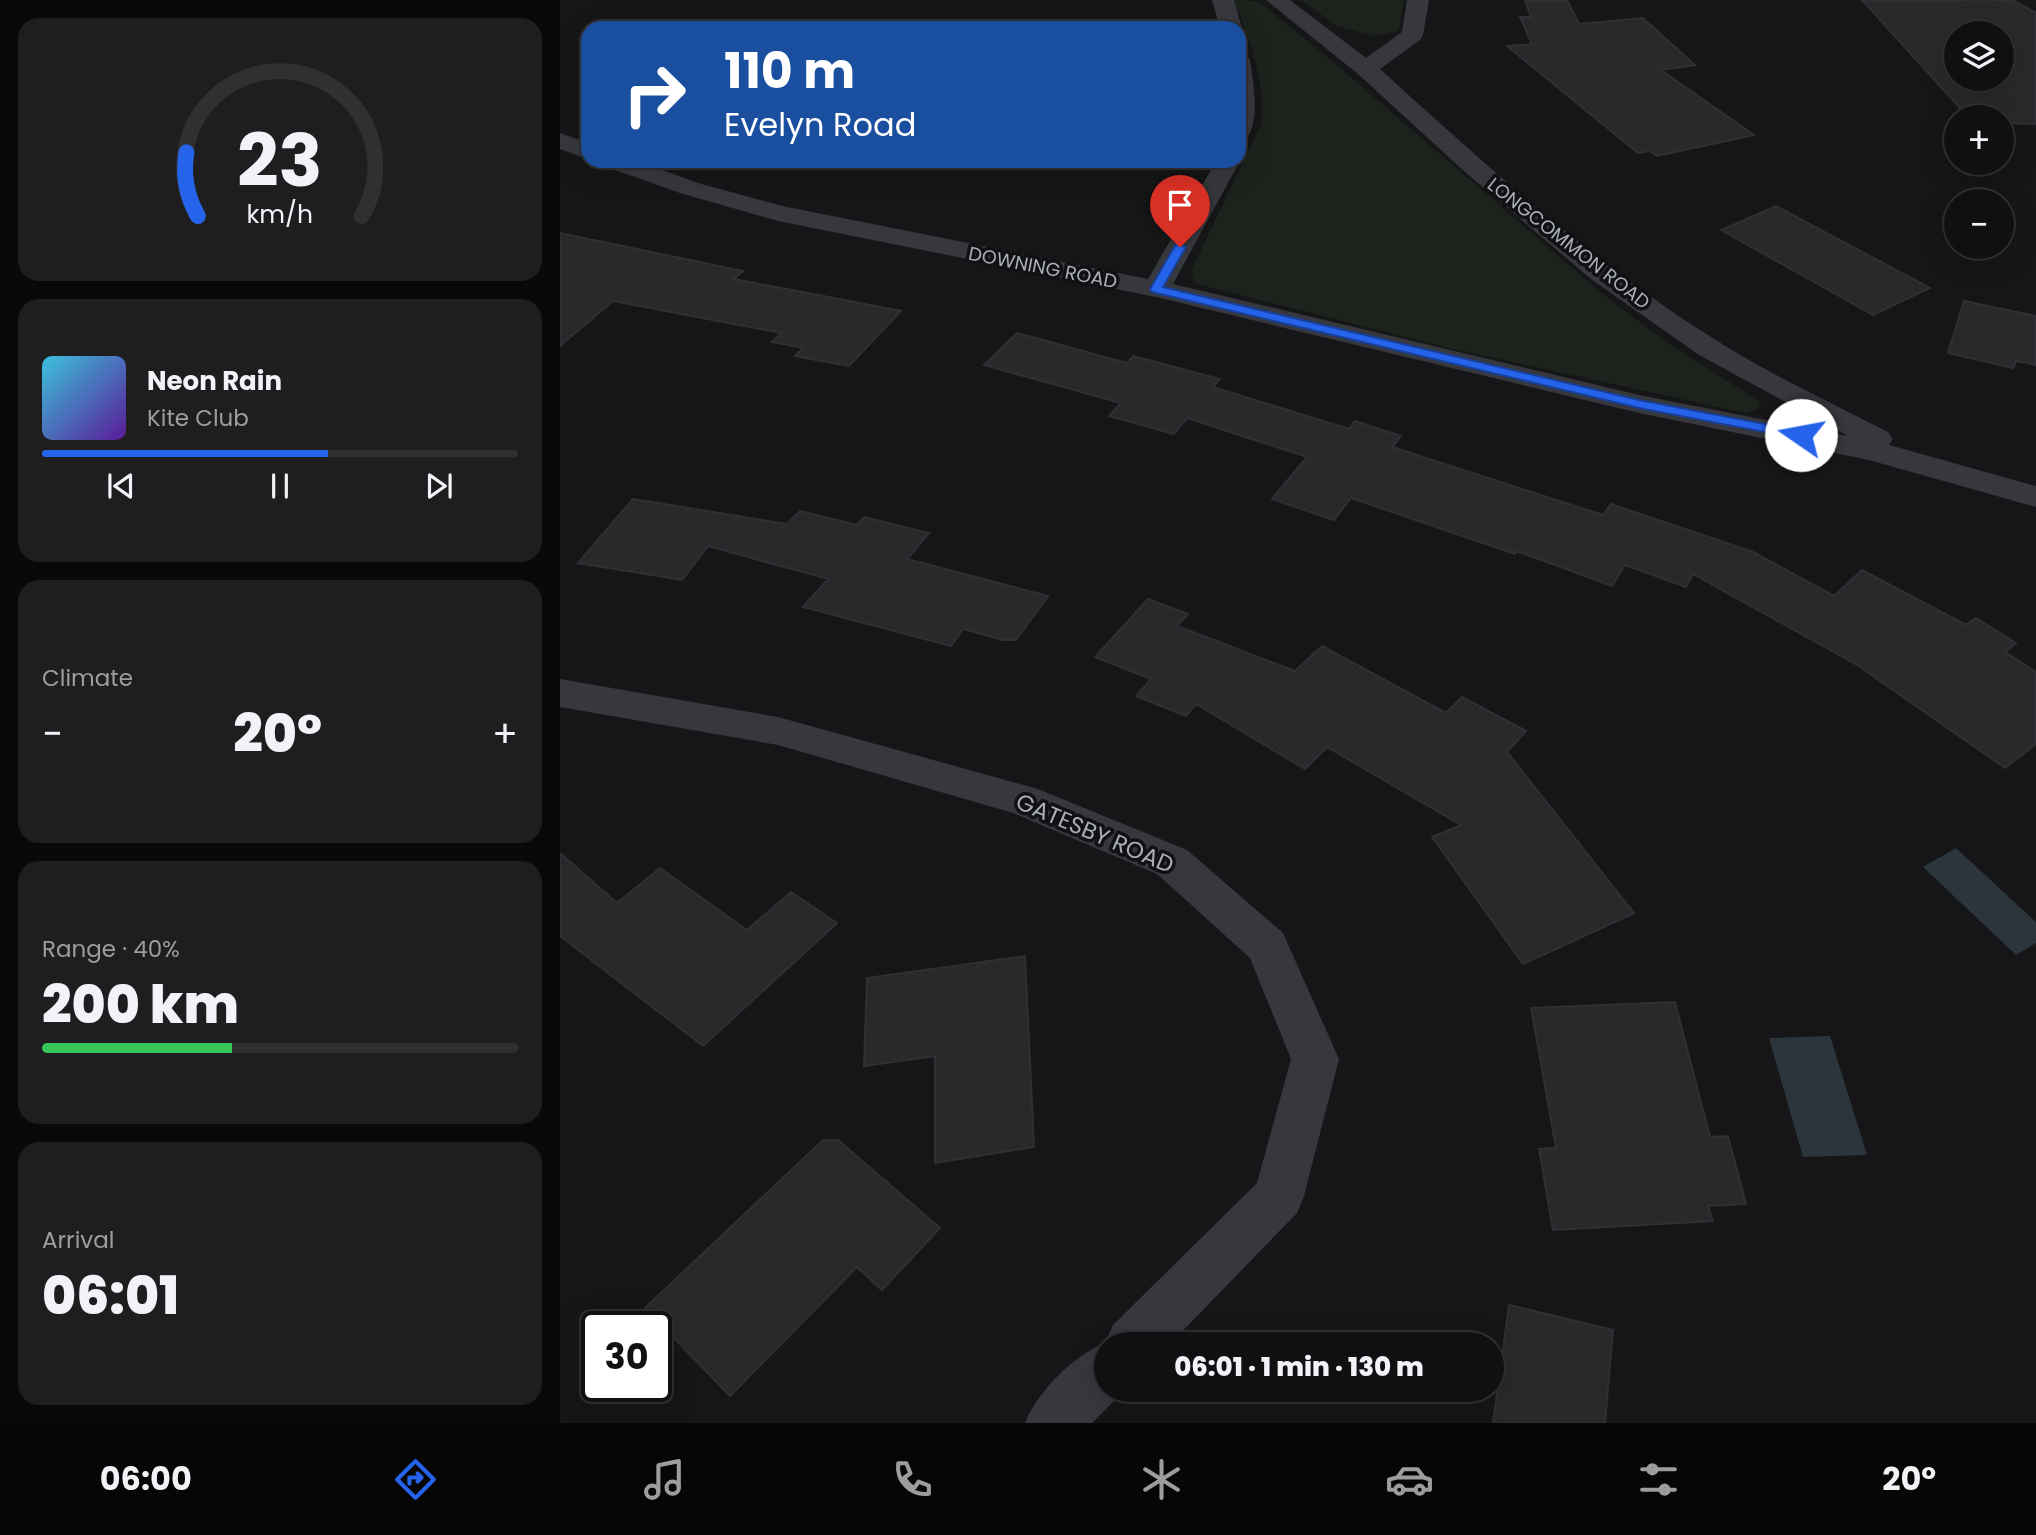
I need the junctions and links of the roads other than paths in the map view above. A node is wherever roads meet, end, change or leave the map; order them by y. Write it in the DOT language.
graph roads {
  1 [pos="1223,0"];
  2 [pos="1277,0"];
  3 [pos="1418,0"];
  4 [pos="1229,21"];
  5 [pos="1366,69"];
  6 [pos="560,140"];
  7 [pos="581,149"];
  8 [pos="633,168"];
  9 [pos="1224,168"];
  10 [pos="1156,289"];
  11 [pos="1925,465"];
  12 [pos="2036,497"];
  13 [pos="2036,525"];
  14 [pos="560,693"];
  15 [pos="1144,1332"];
  16 [pos="1094,1382"];
  17 [pos="1053,1423"];
  1 -- 4 [label="street"];
  2 -- 5 [label="street, LONGCOMMON ROAD"];
  3 -- 5 [label="street"];
  5 -- 11 [label="street, LONGCOMMON ROAD"];
  6 -- 7 [label="street"];
  8 -- 10 [label="street, DOWNING ROAD"];
  9 -- 10 [label="street"];
  10 -- 11 [label="street, DOWNING ROAD"];
  11 -- 12 [label="street, LONGCOMMON ROAD"];
  11 -- 13 [label="street, LONGCOMMON ROAD"];
  14 -- 15 [label="street, GATESBY ROAD"];
  16 -- 17 [label="street"];
}
